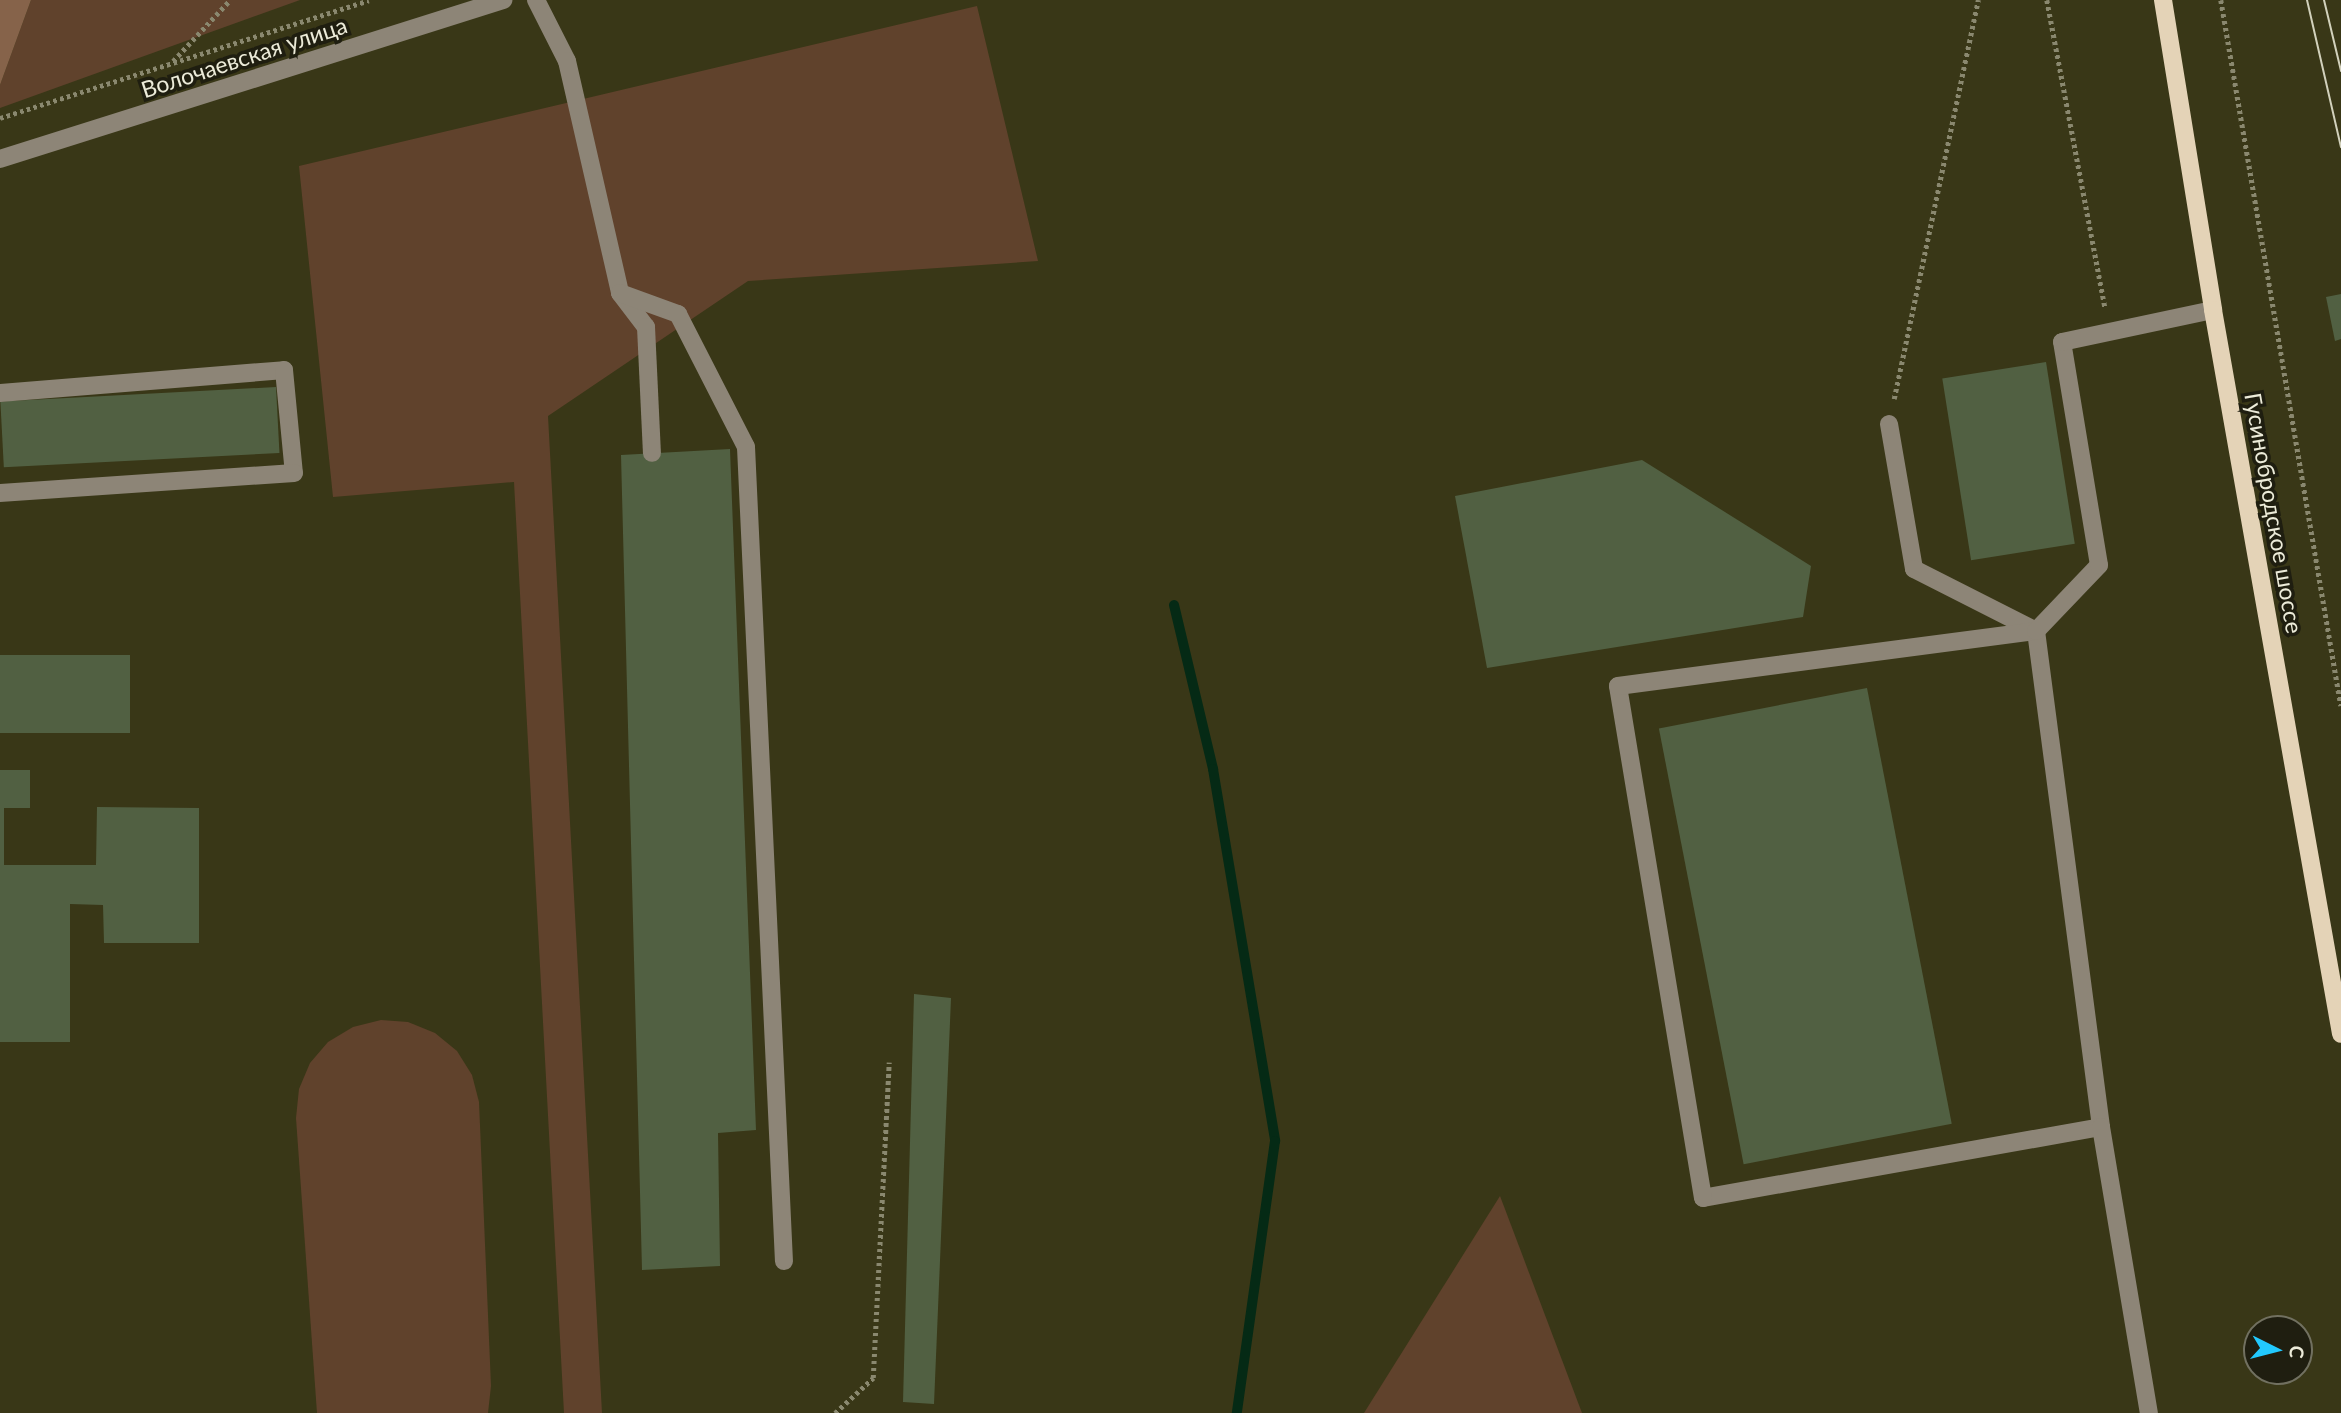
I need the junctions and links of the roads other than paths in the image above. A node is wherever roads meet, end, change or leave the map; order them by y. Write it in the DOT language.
graph roads {
  1 [pos="503,0"];
  2 [pos="536,0"];
  3 [pos="2163,0"];
  4 [pos="0,159"];
  5 [pos="620,293"];
  6 [pos="2213,310"];
  7 [pos="0,393"];
  8 [pos="1889,424"];
  9 [pos="652,453"];
  10 [pos="0,493"];
  11 [pos="2036,631"];
  12 [pos="2341,1034"];
  13 [pos="2101,1127"];
  14 [pos="784,1261"];
  15 [pos="2149,1413"];
  1 -- 4 [label="street, Волочаевская улица"];
  2 -- 5 [label="street"];
  3 -- 6 [label="main road, Гусинобродское шоссе"];
  5 -- 9 [label="street"];
  5 -- 14 [label="street"];
  6 -- 11 [label="street"];
  6 -- 12 [label="main road, Гусинобродское шоссе"];
  7 -- 10 [label="street"];
  8 -- 11 [label="street"];
  11 -- 13 [label="street"];
  11 -- 13 [label="street"];
  13 -- 15 [label="street"];
}
